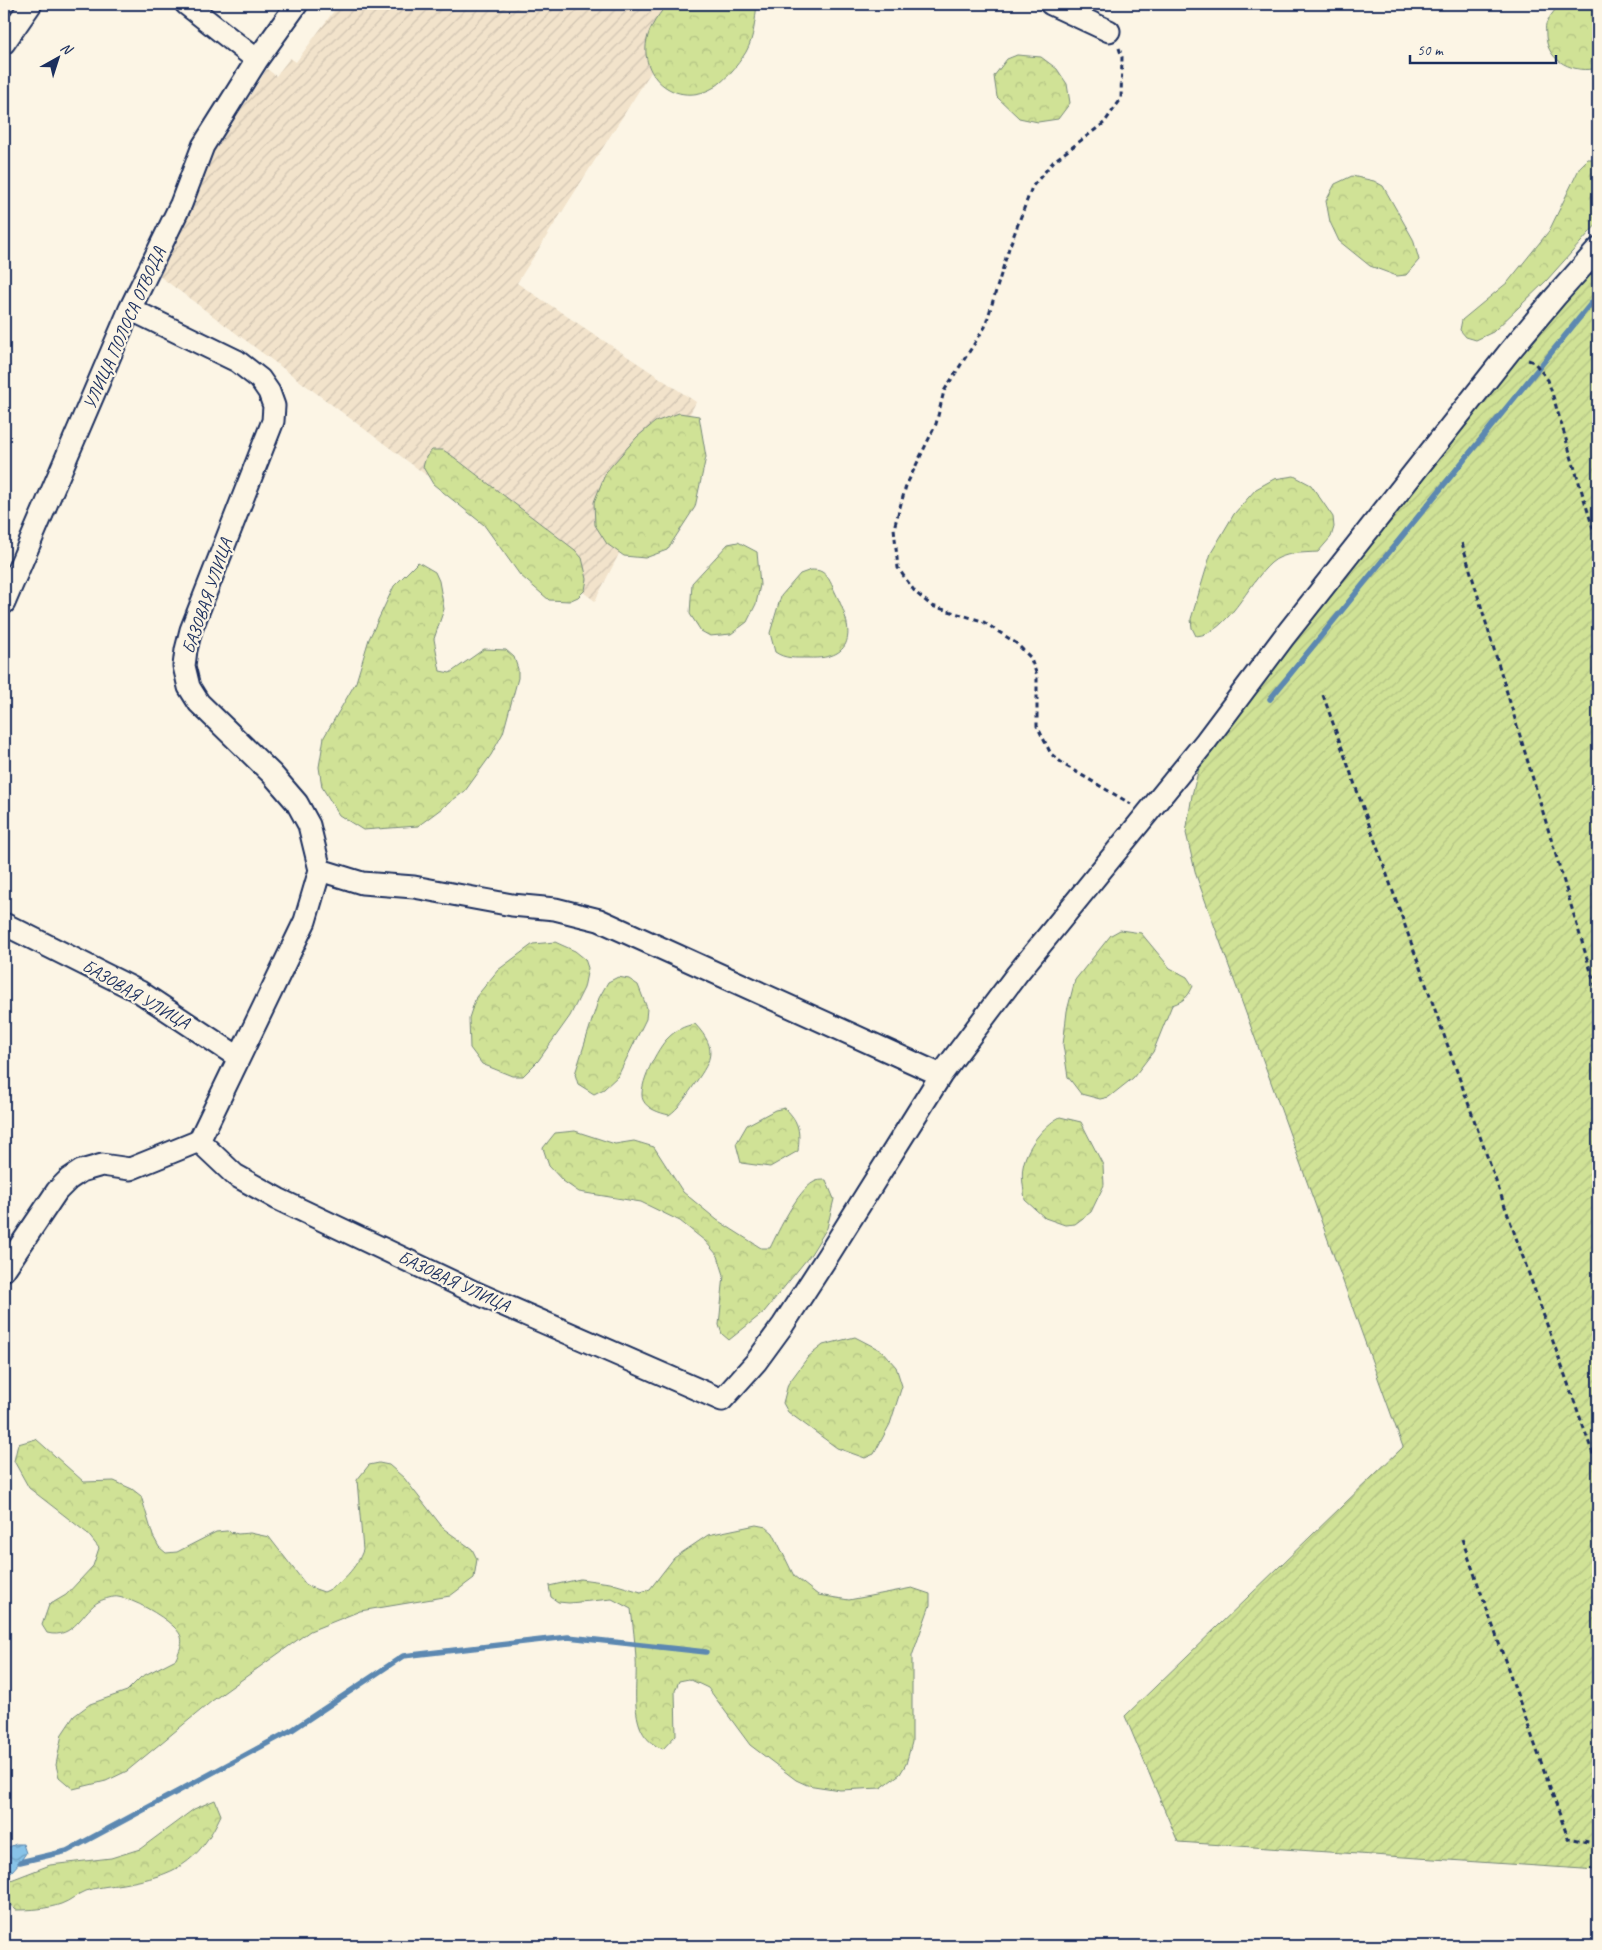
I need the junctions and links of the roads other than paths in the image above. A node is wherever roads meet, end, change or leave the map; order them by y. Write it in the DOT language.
graph roads {
  1 [pos="31,4"];
  2 [pos="186,4"];
  3 [pos="297,4"];
  4 [pos="1051,4"];
  5 [pos="1109,31"];
  6 [pos="4,43"];
  7 [pos="257,60"];
  8 [pos="1598,249"];
  9 [pos="130,309"];
  10 [pos="4,603"];
  11 [pos="320,870"];
  12 [pos="4,924"];
  13 [pos="238,1057"];
  14 [pos="941,1075"];
  15 [pos="199,1141"];
  16 [pos="4,1270"];
  1 -- 6 [label="street"];
  2 -- 7 [label="street"];
  3 -- 7 [label="street, УЛИЦА ПОЛОСА ОТВОДА"];
  4 -- 5 [label="street"];
  7 -- 9 [label="street, УЛИЦА ПОЛОСА ОТВОДА"];
  8 -- 14 [label="street"];
  9 -- 10 [label="street, УЛИЦА ПОЛОСА ОТВОДА"];
  9 -- 11 [label="street, БАЗОВАЯ УЛИЦА"];
  11 -- 13 [label="street"];
  11 -- 14 [label="street"];
  12 -- 13 [label="street, БАЗОВАЯ УЛИЦА"];
  13 -- 15 [label="street"];
  14 -- 15 [label="street, БАЗОВАЯ УЛИЦА"];
  15 -- 16 [label="street"];
}
